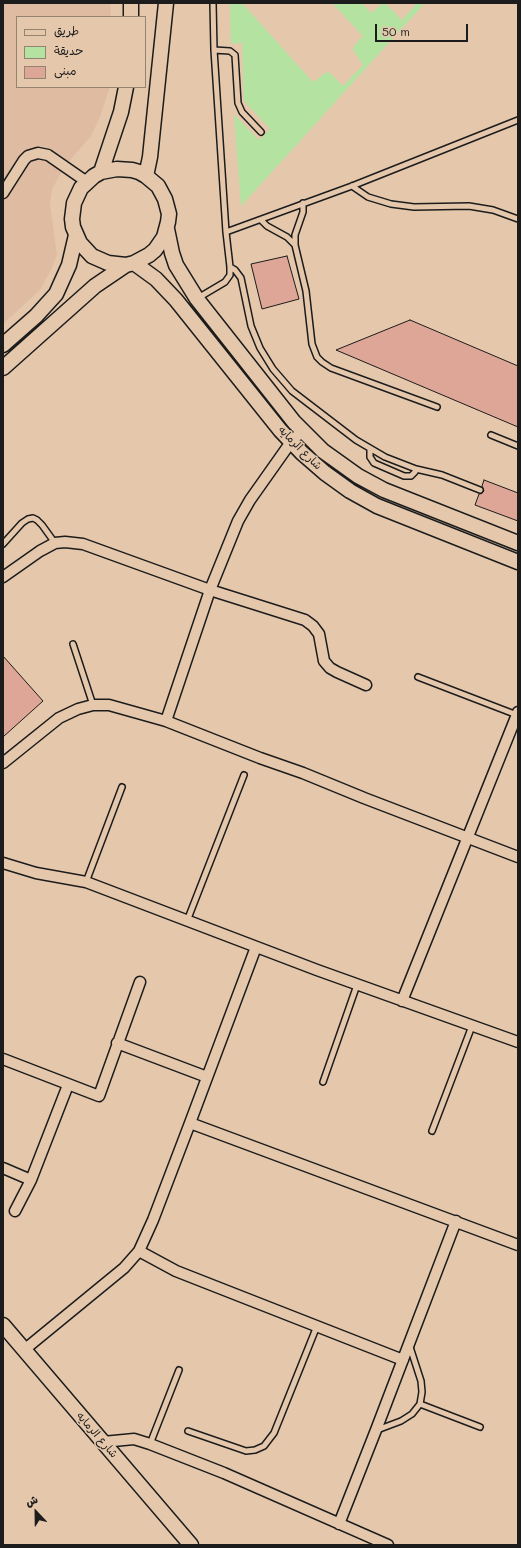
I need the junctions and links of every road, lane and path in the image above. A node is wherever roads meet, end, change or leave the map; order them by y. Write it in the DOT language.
graph roads {
  1 [pos="131,3"];
  2 [pos="166,3"];
  3 [pos="213,3"];
  4 [pos="131,16"];
  5 [pos="214,50"];
  6 [pos="126,88"];
  7 [pos="518,120"];
  8 [pos="261,132"];
  9 [pos="101,172"];
  10 [pos="146,176"];
  11 [pos="87,182"];
  12 [pos="352,186"];
  13 [pos="3,193"];
  14 [pos="303,203"];
  15 [pos="518,219"];
  16 [pos="261,220"];
  17 [pos="167,229"];
  18 [pos="226,232"];
  19 [pos="76,235"];
  20 [pos="295,245"];
  21 [pos="130,264"];
  22 [pos="230,267"];
  23 [pos="197,299"];
  24 [pos="3,346"];
  25 [pos="3,368"];
  26 [pos="437,407"];
  27 [pos="302,431"];
  28 [pos="491,435"];
  29 [pos="291,442"];
  30 [pos="518,446"];
  31 [pos="370,449"];
  32 [pos="416,469"];
  33 [pos="480,490"];
  34 [pos="55,543"];
  35 [pos="518,543"];
  36 [pos="3,544"];
  37 [pos="518,562"];
  38 [pos="3,577"];
  39 [pos="210,590"];
  40 [pos="73,644"];
  41 [pos="418,677"];
  42 [pos="366,685"];
  43 [pos="93,705"];
  44 [pos="517,714"];
  45 [pos="166,722"];
  46 [pos="3,763"];
  47 [pos="244,775"];
  48 [pos="122,787"];
  49 [pos="467,839"];
  50 [pos="518,857"];
  51 [pos="3,863"];
  52 [pos="86,882"];
  53 [pos="187,921"];
  54 [pos="256,947"];
  55 [pos="140,982"];
  56 [pos="357,985"];
  57 [pos="402,1000"];
  58 [pos="472,1026"];
  59 [pos="518,1042"];
  60 [pos="117,1043"];
  61 [pos="3,1059"];
  62 [pos="207,1077"];
  63 [pos="323,1082"];
  64 [pos="68,1085"];
  65 [pos="190,1123"];
  66 [pos="432,1131"];
  67 [pos="3,1168"];
  68 [pos="31,1180"];
  69 [pos="15,1211"];
  70 [pos="456,1221"];
  71 [pos="518,1245"];
  72 [pos="138,1251"];
  73 [pos="3,1325"];
  74 [pos="317,1326"];
  75 [pos="409,1345"];
  76 [pos="24,1350"];
  77 [pos="403,1360"];
  78 [pos="179,1370"];
  79 [pos="420,1404"];
  80 [pos="480,1427"];
  81 [pos="376,1430"];
  82 [pos="188,1431"];
  83 [pos="103,1442"];
  84 [pos="150,1444"];
  85 [pos="338,1524"];
  86 [pos="191,1545"];
  87 [pos="388,1545"];
  1 -- 4 [label="street"];
  2 -- 10 [label="street"];
  3 -- 5 [label="lane"];
  5 -- 8 [label="lane"];
  5 -- 18 [label="lane"];
  6 -- 9 [label="street"];
  7 -- 12 [label="lane"];
  9 -- 10 [label="street"];
  9 -- 11 [label="street"];
  10 -- 17 [label="street"];
  11 -- 13 [label="street"];
  11 -- 19 [label="street"];
  12 -- 14 [label="lane"];
  12 -- 15 [label="lane"];
  14 -- 16 [label="lane"];
  14 -- 20 [label="lane"];
  16 -- 18 [label="lane"];
  16 -- 20 [label="lane"];
  17 -- 21 [label="street"];
  17 -- 23 [label="street, شارع الرمايه"];
  18 -- 22 [label="lane"];
  19 -- 21 [label="street"];
  19 -- 24 [label="street"];
  20 -- 26 [label="lane"];
  21 -- 25 [label="street"];
  21 -- 29 [label="street, شارع الرمايه"];
  22 -- 23 [label="lane"];
  22 -- 31 [label="lane"];
  23 -- 27 [label="street, شارع الرمايه"];
  27 -- 29 [label="street"];
  27 -- 35 [label="street, شارع الرمايه"];
  28 -- 30 [label="lane"];
  29 -- 37 [label="street, شارع الرمايه"];
  29 -- 39 [label="street"];
  31 -- 32 [label="lane"];
  31 -- 32 [label="lane"];
  32 -- 33 [label="lane"];
  34 -- 36 [label="lane"];
  34 -- 38 [label="street"];
  34 -- 39 [label="street"];
  39 -- 42 [label="street"];
  39 -- 45 [label="street"];
  40 -- 43 [label="lane"];
  41 -- 44 [label="lane"];
  43 -- 45 [label="street"];
  43 -- 46 [label="street"];
  44 -- 49 [label="street"];
  45 -- 49 [label="street"];
  47 -- 53 [label="lane"];
  48 -- 52 [label="lane"];
  49 -- 50 [label="street"];
  49 -- 57 [label="street"];
  51 -- 52 [label="street"];
  52 -- 53 [label="street"];
  53 -- 54 [label="street"];
  54 -- 56 [label="street"];
  54 -- 62 [label="street"];
  55 -- 60 [label="street"];
  56 -- 57 [label="street"];
  56 -- 63 [label="lane"];
  57 -- 58 [label="street"];
  58 -- 59 [label="street"];
  58 -- 66 [label="lane"];
  60 -- 62 [label="street"];
  60 -- 64 [label="street"];
  61 -- 64 [label="street"];
  62 -- 65 [label="street"];
  64 -- 68 [label="street"];
  65 -- 70 [label="street"];
  65 -- 72 [label="street"];
  67 -- 68 [label="street"];
  68 -- 69 [label="street"];
  70 -- 71 [label="street"];
  70 -- 75 [label="street"];
  72 -- 74 [label="street"];
  72 -- 76 [label="street"];
  73 -- 76 [label="street, شارع الرمايه"];
  74 -- 77 [label="street"];
  74 -- 82 [label="lane"];
  75 -- 77 [label="street"];
  75 -- 79 [label="lane"];
  76 -- 83 [label="street, شارع الرمايه"];
  77 -- 81 [label="street"];
  78 -- 84 [label="lane"];
  79 -- 80 [label="lane"];
  79 -- 81 [label="lane"];
  81 -- 85 [label="street"];
  83 -- 84 [label="street"];
  83 -- 86 [label="street, شارع الرمايه"];
  84 -- 85 [label="street"];
  85 -- 87 [label="street"];
}
